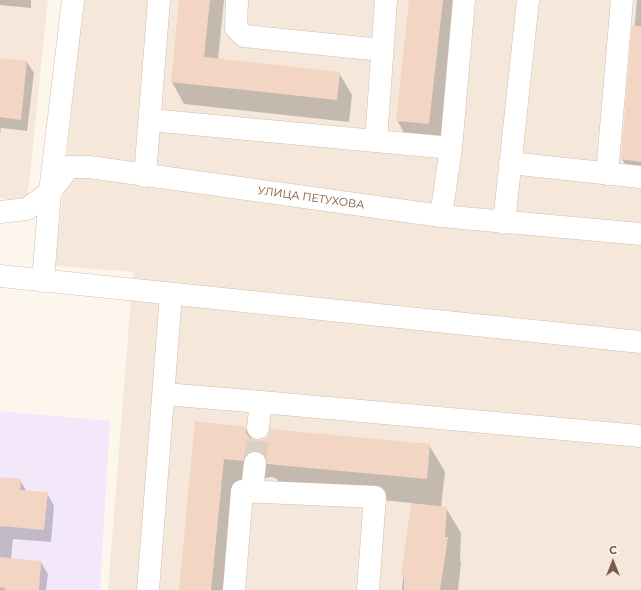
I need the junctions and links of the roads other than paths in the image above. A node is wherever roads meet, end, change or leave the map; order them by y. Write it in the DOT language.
graph roads {
  1 [pos="72,0"];
  2 [pos="159,0"];
  3 [pos="237,0"];
  4 [pos="386,0"];
  5 [pos="464,0"];
  6 [pos="528,0"];
  7 [pos="622,0"];
  8 [pos="381,50"];
  9 [pos="150,120"];
  10 [pos="376,141"];
  11 [pos="451,148"];
  12 [pos="510,163"];
  13 [pos="607,174"];
  14 [pos="145,176"];
  15 [pos="641,177"];
  16 [pos="50,192"];
  17 [pos="0,212"];
  18 [pos="441,216"];
  19 [pos="504,223"];
  20 [pos="641,234"];
  21 [pos="0,276"];
  22 [pos="43,281"];
  23 [pos="171,294"];
  24 [pos="641,342"];
  25 [pos="164,394"];
  26 [pos="261,402"];
  27 [pos="258,428"];
  28 [pos="641,436"];
  29 [pos="255,462"];
  30 [pos="252,492"];
  31 [pos="148,590"];
  32 [pos="234,590"];
  33 [pos="368,590"];
  1 -- 16 [label="street"];
  2 -- 9 [label="street"];
  3 -- 8 [label="street"];
  4 -- 8 [label="street"];
  5 -- 11 [label="street"];
  6 -- 12 [label="street"];
  7 -- 13 [label="street"];
  8 -- 10 [label="street"];
  9 -- 10 [label="street"];
  9 -- 14 [label="street"];
  10 -- 11 [label="street"];
  11 -- 18 [label="street"];
  12 -- 13 [label="street"];
  12 -- 19 [label="street"];
  13 -- 15 [label="street"];
  14 -- 16 [label="street, УЛИЦА ПЕТУХОВА"];
  14 -- 18 [label="street, УЛИЦА ПЕТУХОВА"];
  16 -- 17 [label="street, УЛИЦА ПЕТУХОВА"];
  16 -- 22 [label="street"];
  18 -- 19 [label="street, УЛИЦА ПЕТУХОВА"];
  19 -- 20 [label="street, УЛИЦА ПЕТУХОВА"];
  21 -- 22 [label="street"];
  22 -- 23 [label="street"];
  23 -- 24 [label="street"];
  23 -- 25 [label="street"];
  25 -- 26 [label="street"];
  25 -- 31 [label="street"];
  26 -- 27 [label="street"];
  26 -- 28 [label="street"];
  29 -- 30 [label="street"];
  30 -- 32 [label="street"];
  30 -- 33 [label="street"];
}
